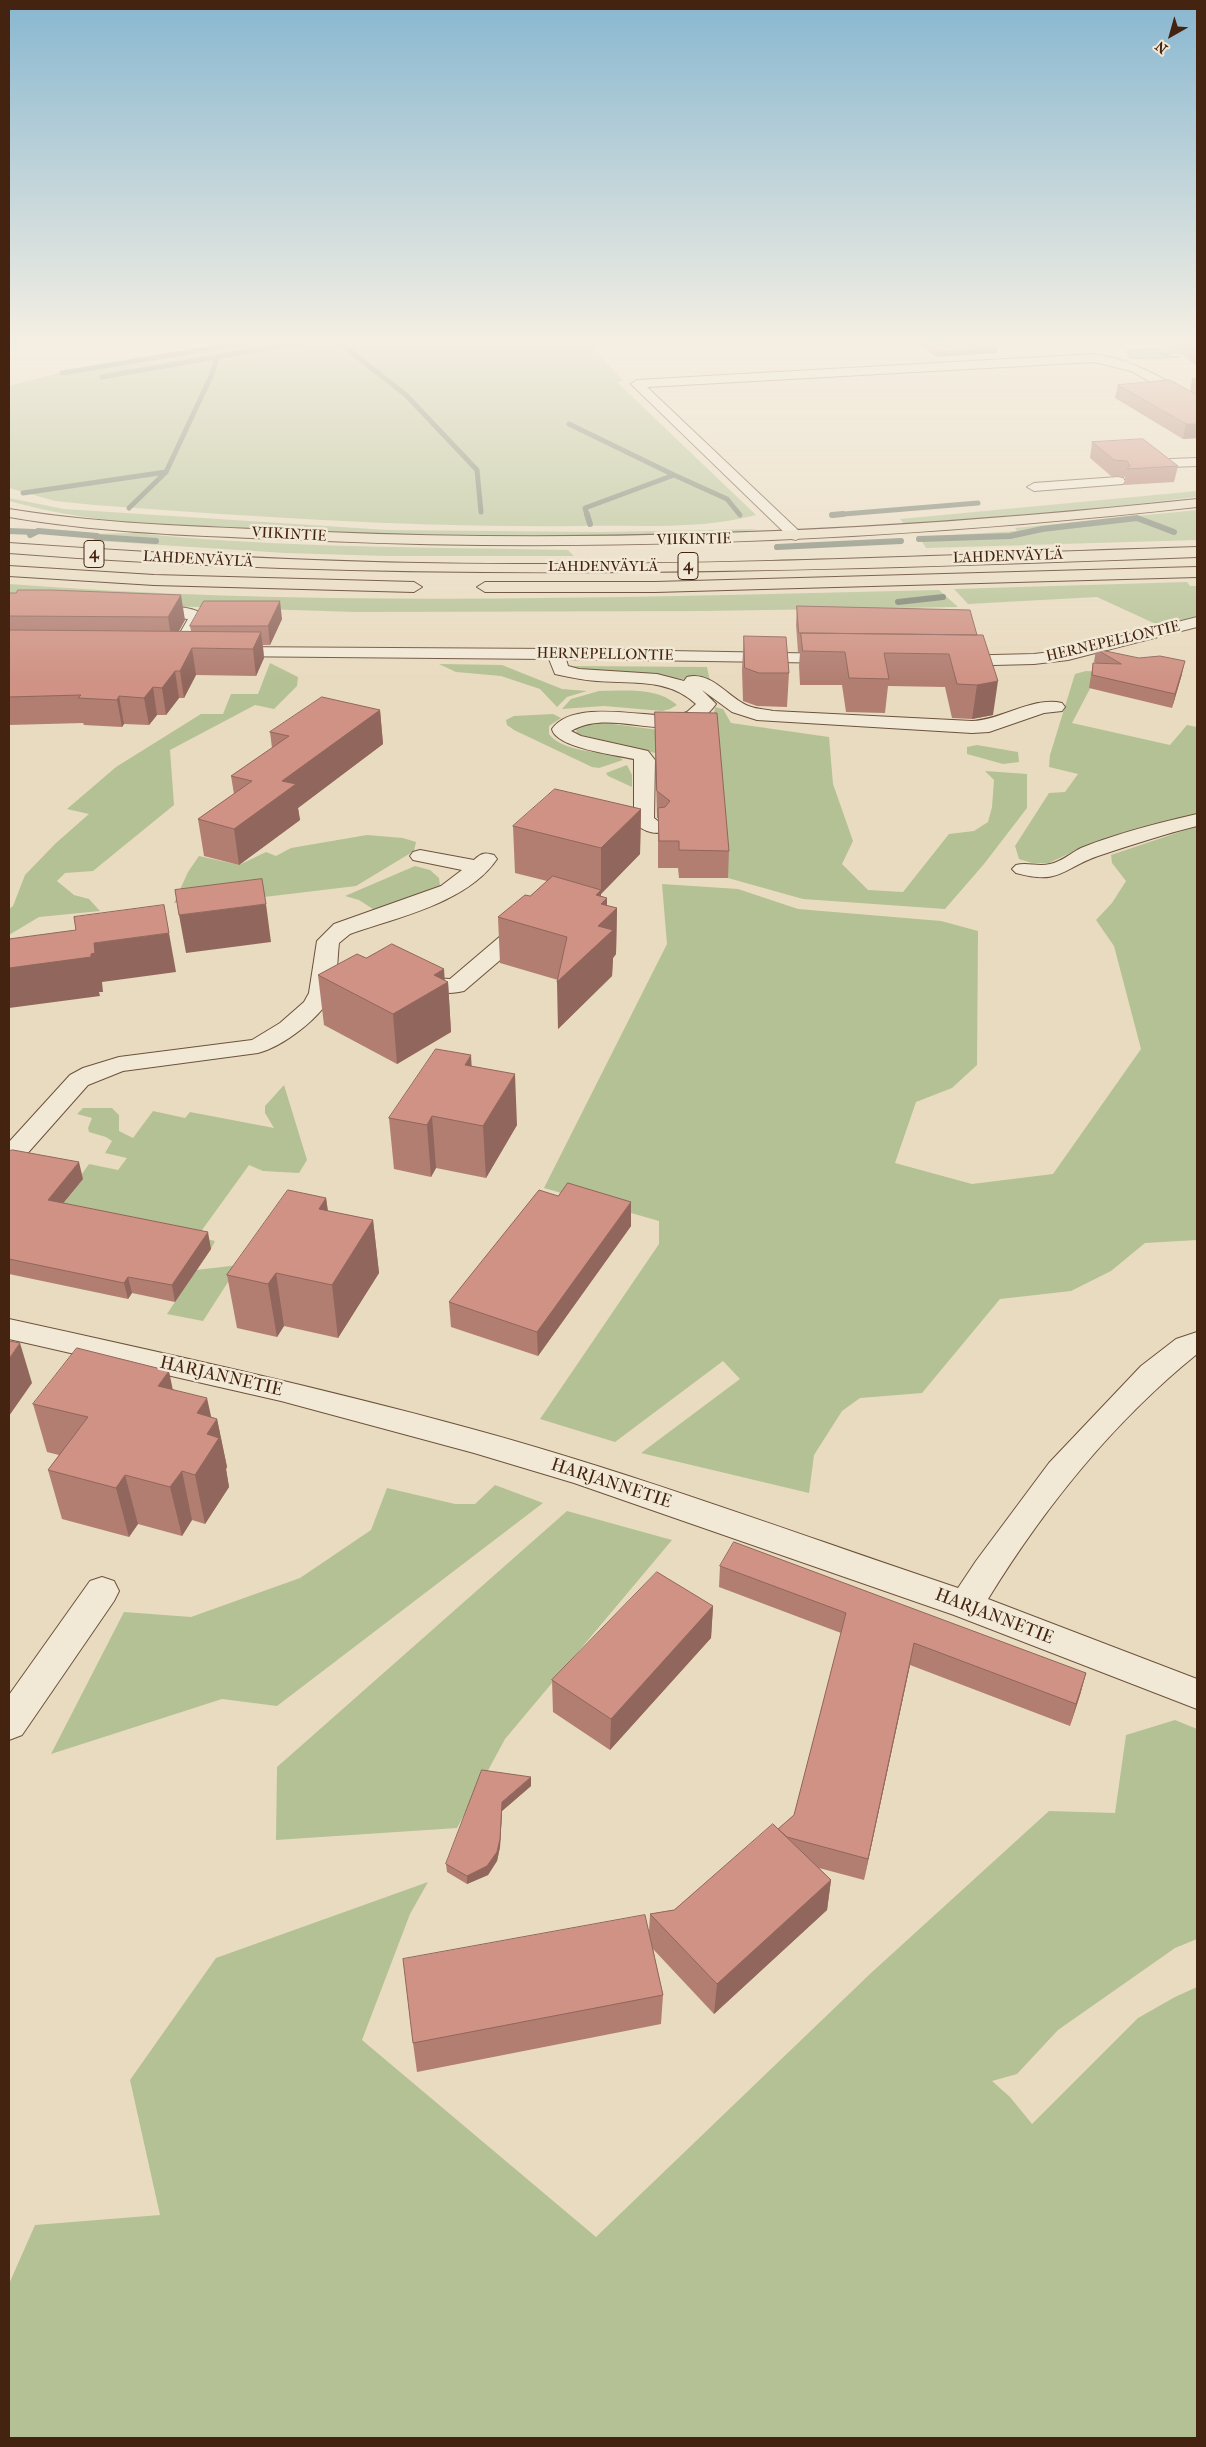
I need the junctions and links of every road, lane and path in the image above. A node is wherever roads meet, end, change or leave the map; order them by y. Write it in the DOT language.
graph roads {
  1 [pos="715,454"];
  2 [pos="1197,462"];
  3 [pos="1170,463"];
  4 [pos="1118,481"];
  5 [pos="1034,487"];
  6 [pos="9,503"];
  7 [pos="1197,503"];
  8 [pos="9,513"];
  9 [pos="190,530"];
  10 [pos="796,536"];
  11 [pos="9,542"];
  12 [pos="9,548"];
  13 [pos="1197,552"];
  14 [pos="179,560"];
  15 [pos="9,571"];
  16 [pos="1197,572"];
  17 [pos="429,587"];
  18 [pos="468,587"];
  19 [pos="133,610"];
  20 [pos="1197,622"];
  21 [pos="158,651"];
  22 [pos="178,652"];
  23 [pos="196,652"];
  24 [pos="214,652"];
  25 [pos="1082,652"];
  26 [pos="558,654"];
  27 [pos="855,660"];
  28 [pos="1116,660"];
  29 [pos="932,661"];
  30 [pos="669,682"];
  31 [pos="1056,707"];
  32 [pos="1197,820"];
  33 [pos="657,828"];
  34 [pos="420,856"];
  35 [pos="1023,869"];
  36 [pos="525,927"];
  37 [pos="392,984"];
  38 [pos="9,1158"];
  39 [pos="9,1329"];
  40 [pos="1197,1342"];
  41 [pos="102,1591"];
  42 [pos="966,1605"];
  43 [pos="1197,1694"];
  44 [pos="9,1724"];
  1 -- 10 [label="street"];
  2 -- 3 [label="street"];
  4 -- 5 [label="street"];
  6 -- 9 [label="main road, VIIKINTIE"];
  7 -- 10 [label="main road, VIIKINTIE"];
  8 -- 9 [label="main road, VIIKINTIE"];
  9 -- 10 [label="main road, VIIKINTIE"];
  11 -- 14 [label="main road"];
  12 -- 14 [label="main road, LAHDENVÄYLÄ / 4"];
  13 -- 14 [label="main road, LAHDENVÄYLÄ / 4"];
  15 -- 17 [label="main road, LAHDENVÄYLÄ / 4"];
  16 -- 18 [label="main road, LAHDENVÄYLÄ / 4"];
  19 -- 22 [label="street"];
  20 -- 25 [label="street, HERNEPELLONTIE"];
  21 -- 22 [label="street"];
  22 -- 23 [label="street"];
  24 -- 26 [label="street, HERNEPELLONTIE"];
  25 -- 28 [label="street"];
  25 -- 29 [label="street, HERNEPELLONTIE"];
  26 -- 27 [label="street, HERNEPELLONTIE"];
  26 -- 30 [label="street"];
  30 -- 31 [label="street"];
  30 -- 33 [label="street"];
  32 -- 35 [label="street"];
  34 -- 38 [label="street"];
  36 -- 37 [label="street"];
  39 -- 42 [label="street, HARJANNETIE"];
  40 -- 42 [label="street"];
  41 -- 44 [label="street"];
  42 -- 43 [label="street, HARJANNETIE"];
}
